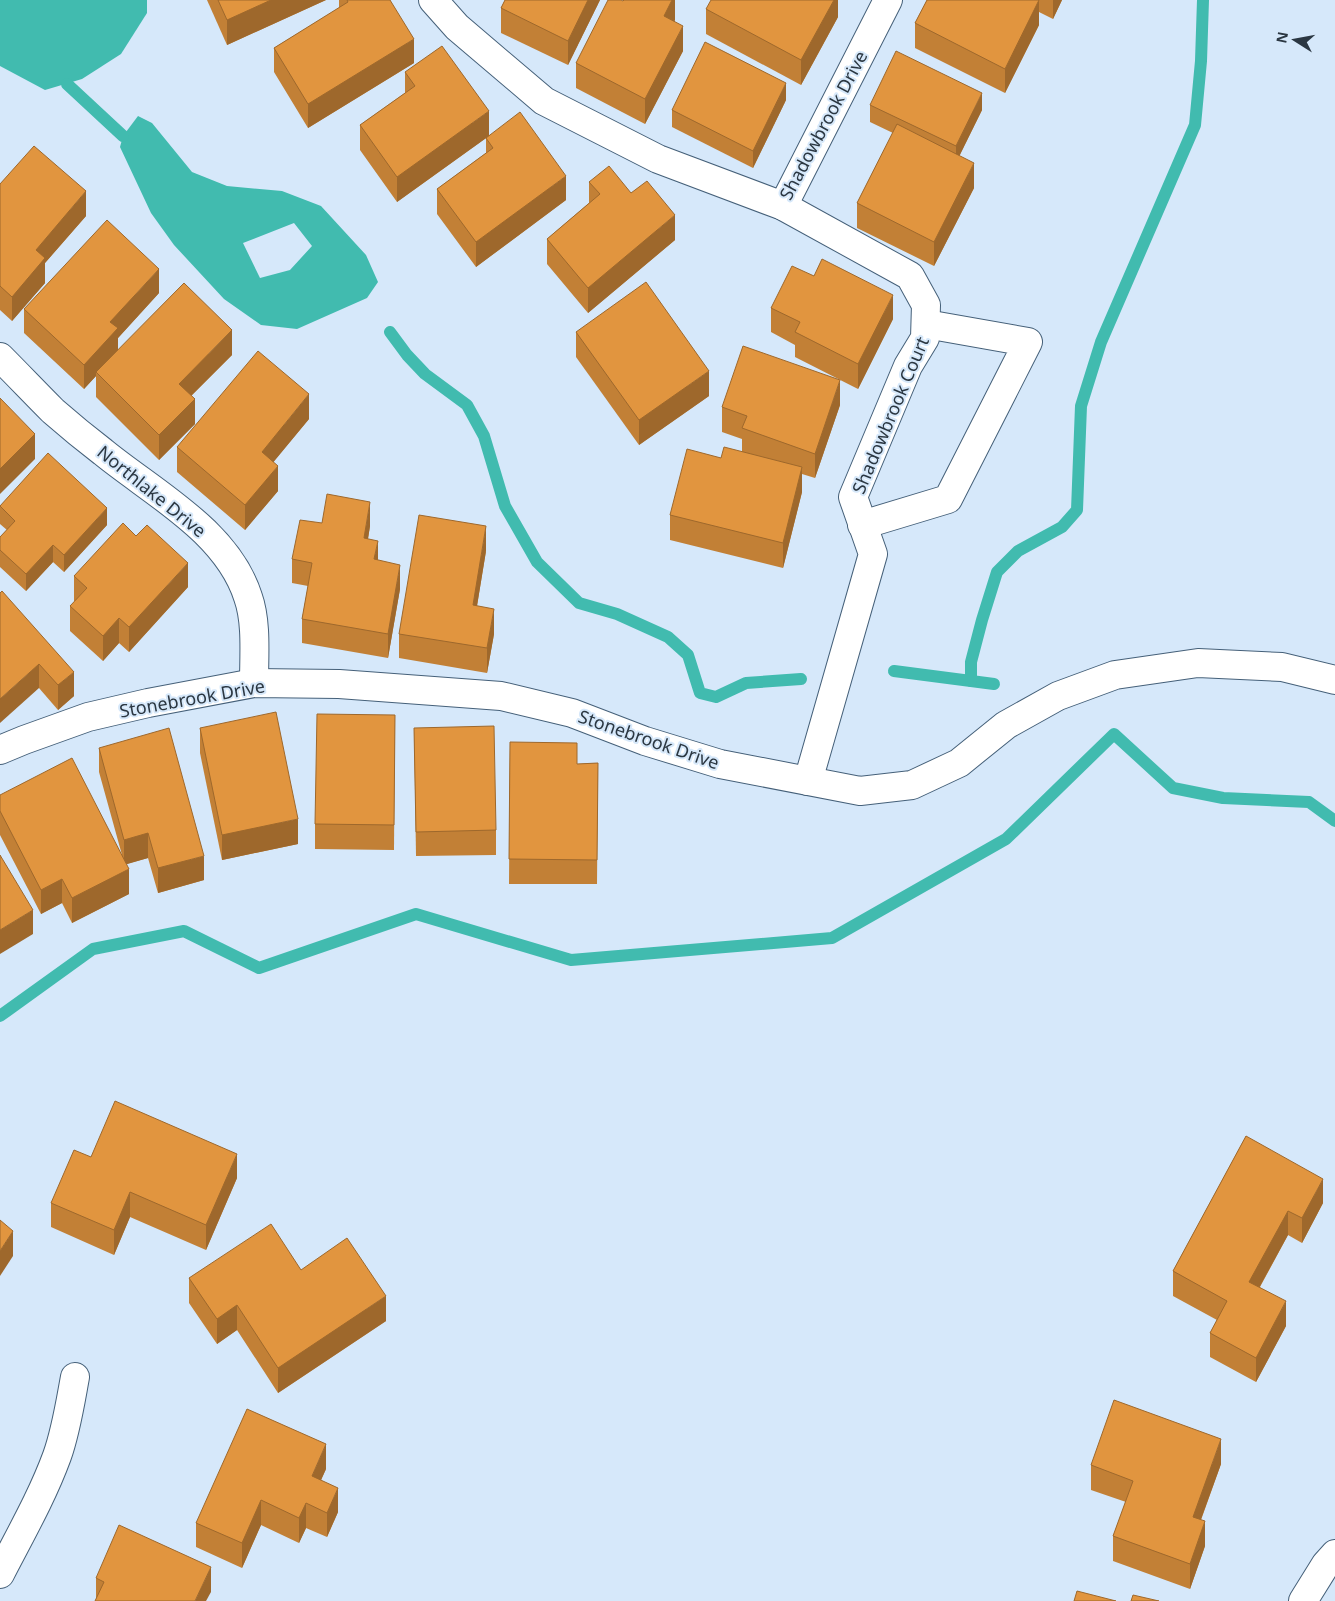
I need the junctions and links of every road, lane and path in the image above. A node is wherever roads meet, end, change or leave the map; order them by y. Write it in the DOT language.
graph roads {
  1 [pos="433,0"];
  2 [pos="888,0"];
  3 [pos="783,206"];
  4 [pos="926,324"];
  5 [pos="0,357"];
  6 [pos="862,525"];
  7 [pos="1335,680"];
  8 [pos="254,683"];
  9 [pos="0,750"];
  10 [pos="808,781"];
  11 [pos="75,1377"];
  12 [pos="1335,1554"];
  13 [pos="0,1574"];
  14 [pos="1303,1601"];
  1 -- 3 [label="street, Shadowbrook Drive"];
  2 -- 3 [label="street, Shadowbrook Drive"];
  3 -- 4 [label="street, Shadowbrook Court"];
  4 -- 6 [label="street, Shadowbrook Court"];
  4 -- 6 [label="street"];
  5 -- 8 [label="street, Northlake Drive"];
  6 -- 10 [label="street, Shadowbrook Court"];
  7 -- 10 [label="street, Stonebrook Drive"];
  8 -- 9 [label="street, Stonebrook Drive"];
  8 -- 10 [label="street, Stonebrook Drive"];
  11 -- 13 [label="street"];
  12 -- 14 [label="street"];
}
